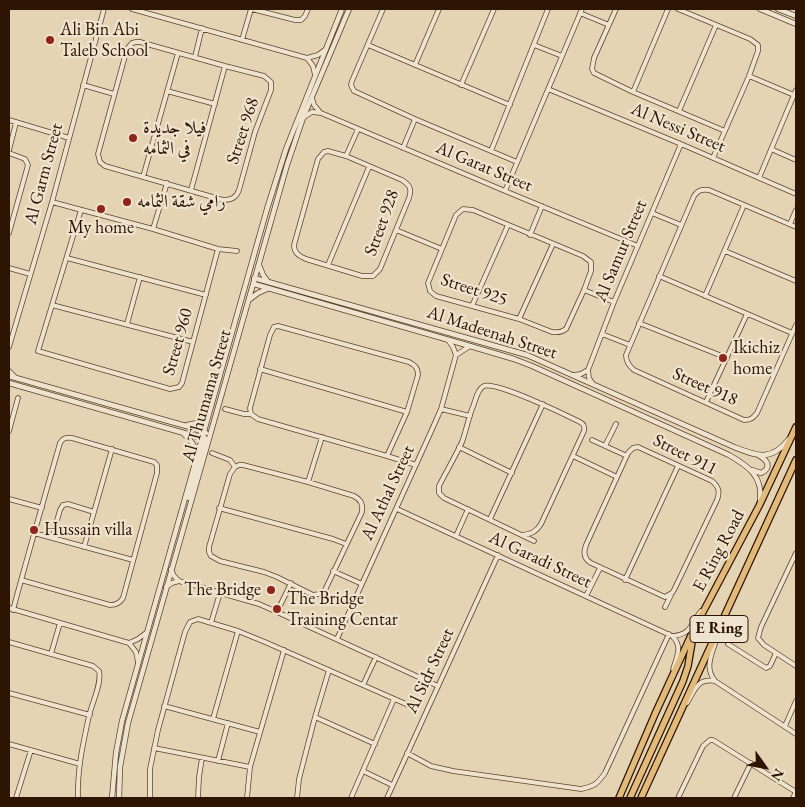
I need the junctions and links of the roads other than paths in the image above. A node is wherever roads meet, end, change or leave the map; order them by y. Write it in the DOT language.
graph roads {
  1 [pos="104,9"];
  2 [pos="132,9"];
  3 [pos="252,9"];
  4 [pos="308,9"];
  5 [pos="342,9"];
  6 [pos="349,9"];
  7 [pos="382,9"];
  8 [pos="439,9"];
  9 [pos="494,9"];
  10 [pos="548,9"];
  11 [pos="616,9"];
  12 [pos="668,9"];
  13 [pos="678,9"];
  14 [pos="760,9"];
  15 [pos="778,9"];
  16 [pos="581,11"];
  17 [pos="796,16"];
  18 [pos="796,24"];
  19 [pos="609,25"];
  20 [pos="716,25"];
  21 [pos="202,28"];
  22 [pos="242,40"];
  23 [pos="534,44"];
  24 [pos="368,45"];
  25 [pos="326,49"];
  26 [pos="178,53"];
  27 [pos="562,56"];
  28 [pos="194,57"];
  29 [pos="307,58"];
  30 [pos="415,65"];
  31 [pos="226,66"];
  32 [pos="315,75"];
  33 [pos="748,76"];
  34 [pos="83,85"];
  35 [pos="461,85"];
  36 [pos="548,89"];
  37 [pos="796,90"];
  38 [pos="167,91"];
  39 [pos="633,92"];
  40 [pos="114,94"];
  41 [pos="794,95"];
  42 [pos="312,97"];
  43 [pos="215,104"];
  44 [pos="510,105"];
  45 [pos="679,111"];
  46 [pos="321,113"];
  47 [pos="303,118"];
  48 [pos="415,119"];
  49 [pos="9,120"];
  50 [pos="16,123"];
  51 [pos="358,129"];
  52 [pos="725,131"];
  53 [pos="69,138"];
  54 [pos="681,144"];
  55 [pos="403,148"];
  56 [pos="771,149"];
  57 [pos="9,151"];
  58 [pos="491,151"];
  59 [pos="346,156"];
  60 [pos="713,158"];
  61 [pos="796,160"];
  62 [pos="517,162"];
  63 [pos="369,167"];
  64 [pos="143,177"];
  65 [pos="759,178"];
  66 [pos="167,183"];
  67 [pos="191,190"];
  68 [pos="505,191"];
  69 [pos="796,194"];
  70 [pos="52,202"];
  71 [pos="744,205"];
  72 [pos="542,206"];
  73 [pos="81,210"];
  74 [pos="796,210"];
  75 [pos="652,212"];
  76 [pos="790,224"];
  77 [pos="508,225"];
  78 [pos="681,225"];
  79 [pos="10,227"];
  80 [pos="796,227"];
  81 [pos="153,230"];
  82 [pos="396,230"];
  83 [pos="9,233"];
  84 [pos="530,234"];
  85 [pos="553,244"];
  86 [pos="638,246"];
  87 [pos="218,249"];
  88 [pos="442,249"];
  89 [pos="237,251"];
  90 [pos="725,251"];
  91 [pos="67,258"];
  92 [pos="259,265"];
  93 [pos="328,265"];
  94 [pos="9,268"];
  95 [pos="30,274"];
  96 [pos="659,276"];
  97 [pos="140,277"];
  98 [pos="251,277"];
  99 [pos="269,282"];
  100 [pos="796,282"];
  101 [pos="254,284"];
  102 [pos="269,289"];
  103 [pos="584,290"];
  104 [pos="206,295"];
  105 [pos="705,296"];
  106 [pos="249,300"];
  107 [pos="614,302"];
  108 [pos="52,305"];
  109 [pos="472,306"];
  110 [pos="747,314"];
  111 [pos="519,319"];
  112 [pos="639,323"];
  113 [pos="127,324"];
  114 [pos="796,325"];
  115 [pos="792,333"];
  116 [pos="602,334"];
  117 [pos="447,340"];
  118 [pos="193,342"];
  119 [pos="630,345"];
  120 [pos="9,346"];
  121 [pos="470,346"];
  122 [pos="456,355"];
  123 [pos="727,358"];
  124 [pos="260,369"];
  125 [pos="588,370"];
  126 [pos="9,371"];
  127 [pos="573,375"];
  128 [pos="9,376"];
  129 [pos="16,378"];
  130 [pos="9,383"];
  131 [pos="593,384"];
  132 [pos="18,398"];
  133 [pos="706,402"];
  134 [pos="543,404"];
  135 [pos="225,409"];
  136 [pos="441,409"];
  137 [pos="209,412"];
  138 [pos="407,412"];
  139 [pos="251,414"];
  140 [pos="470,416"];
  141 [pos="616,424"];
  142 [pos="186,426"];
  143 [pos="796,428"];
  144 [pos="9,430"];
  145 [pos="203,432"];
  146 [pos="183,433"];
  147 [pos="210,435"];
  148 [pos="322,437"];
  149 [pos="205,439"];
  150 [pos="592,440"];
  151 [pos="605,446"];
  152 [pos="459,447"];
  153 [pos="112,449"];
  154 [pos="212,453"];
  155 [pos="757,455"];
  156 [pos="197,456"];
  157 [pos="387,456"];
  158 [pos="573,456"];
  159 [pos="627,456"];
  160 [pos="796,460"];
  161 [pos="416,465"];
  162 [pos="678,466"];
  163 [pos="235,467"];
  164 [pos="750,468"];
  165 [pos="512,473"];
  166 [pos="617,477"];
  167 [pos="308,482"];
  168 [pos="9,499"];
  169 [pos="759,506"];
  170 [pos="42,508"];
  171 [pos="220,508"];
  172 [pos="396,509"];
  173 [pos="468,509"];
  174 [pos="94,512"];
  175 [pos="490,519"];
  176 [pos="34,533"];
  177 [pos="522,535"];
  178 [pos="456,536"];
  179 [pos="52,538"];
  180 [pos="534,540"];
  181 [pos="346,544"];
  182 [pos="84,547"];
  183 [pos="796,553"];
  184 [pos="498,555"];
  185 [pos="133,560"];
  186 [pos="600,568"];
  187 [pos="171,569"];
  188 [pos="334,571"];
  189 [pos="21,580"];
  190 [pos="625,580"];
  191 [pos="179,581"];
  192 [pos="291,583"];
  193 [pos="362,584"];
  194 [pos="166,587"];
  195 [pos="220,593"];
  196 [pos="672,594"];
  197 [pos="586,596"];
  198 [pos="712,598"];
  199 [pos="665,607"];
  200 [pos="11,609"];
  201 [pos="277,612"];
  202 [pos="60,623"];
  203 [pos="211,623"];
  204 [pos="720,626"];
  205 [pos="694,628"];
  206 [pos="147,632"];
  207 [pos="238,632"];
  208 [pos="671,635"];
  209 [pos="337,638"];
  210 [pos="9,643"];
  211 [pos="129,643"];
  212 [pos="728,644"];
  213 [pos="284,650"];
  214 [pos="776,653"];
  215 [pos="51,654"];
  216 [pos="376,657"];
  217 [pos="138,662"];
  218 [pos="796,666"];
  219 [pos="329,670"];
  220 [pos="715,680"];
  221 [pos="363,685"];
  222 [pos="438,686"];
  223 [pos="667,688"];
  224 [pos="9,693"];
  225 [pos="394,699"];
  226 [pos="796,701"];
  227 [pos="164,706"];
  228 [pos="415,708"];
  229 [pos="90,715"];
  230 [pos="315,717"];
  231 [pos="678,717"];
  232 [pos="213,719"];
  233 [pos="228,723"];
  234 [pos="785,726"];
  235 [pos="260,732"];
  236 [pos="796,734"];
  237 [pos="9,744"];
  238 [pos="375,744"];
  239 [pos="154,748"];
  240 [pos="30,750"];
  241 [pos="407,753"];
  242 [pos="202,758"];
  243 [pos="218,761"];
  244 [pos="751,763"];
  245 [pos="80,764"];
  246 [pos="250,767"];
  247 [pos="363,771"];
  248 [pos="392,785"];
  249 [pos="796,792"];
  250 [pos="9,795"];
  251 [pos="16,798"];
  252 [pos="78,798"];
  253 [pos="112,798"];
  254 [pos="119,798"];
  255 [pos="150,798"];
  256 [pos="198,798"];
  257 [pos="247,798"];
  258 [pos="297,798"];
  259 [pos="351,798"];
  260 [pos="387,798"];
  261 [pos="619,798"];
  262 [pos="630,798"];
  263 [pos="641,798"];
  264 [pos="678,798"];
  265 [pos="734,798"];
  266 [pos="793,798"];
  1 -- 34 [label="street, Al Garm Street"];
  2 -- 21 [label="street"];
  3 -- 4 [label="street"];
  3 -- 22 [label="street"];
  5 -- 25 [label="street, Al Thumama Street"];
  6 -- 42 [label="street, Al Thumama Street"];
  7 -- 24 [label="street"];
  8 -- 30 [label="street"];
  9 -- 35 [label="street"];
  10 -- 23 [label="street"];
  11 -- 19 [label="street"];
  12 -- 39 [label="street"];
  13 -- 20 [label="street"];
  14 -- 18 [label="street"];
  15 -- 17 [label="street"];
  16 -- 19 [label="street"];
  16 -- 27 [label="street"];
  19 -- 39 [label="street"];
  20 -- 33 [label="street"];
  20 -- 45 [label="street"];
  21 -- 22 [label="street"];
  21 -- 28 [label="street"];
  22 -- 29 [label="street"];
  23 -- 27 [label="street"];
  23 -- 44 [label="street"];
  24 -- 30 [label="street"];
  24 -- 48 [label="street"];
  25 -- 29 [label="street"];
  25 -- 32 [label="street, Al Thumama Street"];
  26 -- 28 [label="street, Street 968"];
  26 -- 38 [label="street"];
  26 -- 40 [label="street, Street 968"];
  27 -- 36 [label="street"];
  28 -- 31 [label="street, Street 968"];
  29 -- 32 [label="street"];
  30 -- 35 [label="street"];
  31 -- 43 [label="street"];
  31 -- 67 [label="street, Street 968"];
  32 -- 98 [label="street, Al Thumama Street"];
  33 -- 41 [label="street"];
  33 -- 52 [label="street"];
  34 -- 40 [label="street"];
  34 -- 53 [label="street, Al Garm Street"];
  35 -- 44 [label="street"];
  36 -- 54 [label="street, Al Nessi Street"];
  36 -- 62 [label="street"];
  37 -- 41 [label="street"];
  38 -- 43 [label="street"];
  38 -- 64 [label="street"];
  39 -- 45 [label="street"];
  40 -- 64 [label="street, Street 968"];
  41 -- 56 [label="street"];
  42 -- 46 [label="street"];
  42 -- 47 [label="street, Al Thumama Street"];
  43 -- 67 [label="street"];
  44 -- 58 [label="street"];
  45 -- 52 [label="street"];
  46 -- 47 [label="street"];
  46 -- 51 [label="street, Al Garat Street"];
  47 -- 92 [label="street, Al Thumama Street"];
  48 -- 55 [label="street"];
  48 -- 58 [label="street"];
  49 -- 50 [label="street"];
  50 -- 53 [label="street"];
  50 -- 57 [label="street"];
  51 -- 55 [label="street, Al Garat Street"];
  51 -- 59 [label="street"];
  52 -- 60 [label="street"];
  53 -- 70 [label="street, Al Garm Street"];
  54 -- 60 [label="street, Al Nessi Street"];
  54 -- 75 [label="street, Al Samur Street"];
  55 -- 68 [label="street, Al Garat Street"];
  56 -- 61 [label="street"];
  56 -- 65 [label="street"];
  57 -- 79 [label="street"];
  58 -- 62 [label="street"];
  59 -- 63 [label="street, Street 928"];
  59 -- 93 [label="street, Street 928"];
  60 -- 65 [label="street, Al Nessi Street"];
  62 -- 68 [label="street"];
  63 -- 82 [label="street, Street 928"];
  63 -- 93 [label="street"];
  64 -- 66 [label="street, Street 968"];
  65 -- 69 [label="street, Al Nessi Street"];
  66 -- 67 [label="street, Street 968"];
  66 -- 81 [label="street"];
  68 -- 72 [label="street, Al Garat Street"];
  70 -- 73 [label="street"];
  70 -- 95 [label="street, Al Garm Street"];
  71 -- 76 [label="street, Street 918"];
  71 -- 78 [label="street, Street 918"];
  71 -- 90 [label="street"];
  72 -- 84 [label="street"];
  72 -- 86 [label="street, Al Garat Street"];
  73 -- 81 [label="street"];
  73 -- 91 [label="street"];
  74 -- 76 [label="street"];
  75 -- 78 [label="street"];
  75 -- 86 [label="street, Al Samur Street"];
  76 -- 80 [label="street, Street 918"];
  77 -- 84 [label="street, Street 925"];
  77 -- 88 [label="street, Street 925"];
  77 -- 109 [label="street"];
  78 -- 96 [label="street, Street 918"];
  79 -- 83 [label="street"];
  81 -- 87 [label="street"];
  82 -- 88 [label="street"];
  82 -- 93 [label="street, Street 928"];
  84 -- 85 [label="street, Street 925"];
  85 -- 103 [label="street, Street 925"];
  85 -- 111 [label="street"];
  86 -- 107 [label="street, Al Samur Street"];
  87 -- 89 [label="street"];
  87 -- 104 [label="street, Street 960"];
  88 -- 109 [label="street, Street 925"];
  90 -- 100 [label="street"];
  90 -- 105 [label="street"];
  91 -- 97 [label="street"];
  91 -- 108 [label="street"];
  92 -- 98 [label="street, Al Thumama Street"];
  92 -- 99 [label="street"];
  94 -- 95 [label="street"];
  95 -- 120 [label="street, Al Garm Street"];
  96 -- 105 [label="street"];
  96 -- 112 [label="street, Street 918"];
  97 -- 104 [label="street"];
  97 -- 113 [label="street"];
  98 -- 99 [label="street, Al Madeenah Street"];
  98 -- 101 [label="street, Al Thumama Street"];
  98 -- 137 [label="street, Al Thumama Street"];
  99 -- 127 [label="street, Al Madeenah Street"];
  101 -- 102 [label="street, Al Madeenah Street"];
  101 -- 106 [label="street, Al Thumama Street"];
  102 -- 106 [label="street"];
  102 -- 117 [label="street, Al Madeenah Street"];
  103 -- 107 [label="street"];
  103 -- 111 [label="street, Street 925"];
  104 -- 118 [label="street, Street 960"];
  105 -- 110 [label="street"];
  106 -- 147 [label="street, Al Thumama Street"];
  107 -- 116 [label="street, Al Samur Street"];
  108 -- 113 [label="street"];
  108 -- 118 [label="street, Street 960"];
  109 -- 111 [label="street, Street 925"];
  110 -- 115 [label="street"];
  110 -- 123 [label="street"];
  112 -- 119 [label="street, Street 918"];
  112 -- 123 [label="street"];
  113 -- 118 [label="street"];
  114 -- 115 [label="street, Street 918"];
  115 -- 133 [label="street, Street 918"];
  116 -- 119 [label="street"];
  116 -- 125 [label="street, Al Samur Street"];
  117 -- 121 [label="street, Al Madeenah Street"];
  117 -- 122 [label="street"];
  119 -- 133 [label="street, Street 918"];
  121 -- 122 [label="street"];
  121 -- 164 [label="street, Al Madeenah Street"];
  122 -- 136 [label="street, Al Athal Street"];
  123 -- 133 [label="street"];
  124 -- 138 [label="street"];
  124 -- 138 [label="street"];
  124 -- 139 [label="street"];
  125 -- 127 [label="street"];
  125 -- 131 [label="street"];
  126 -- 129 [label="street"];
  127 -- 131 [label="street, Al Madeenah Street"];
  128 -- 129 [label="street"];
  129 -- 142 [label="street"];
  130 -- 146 [label="street"];
  131 -- 155 [label="street, Al Madeenah Street"];
  132 -- 144 [label="street"];
  134 -- 140 [label="street"];
  134 -- 158 [label="street"];
  134 -- 165 [label="street"];
  135 -- 139 [label="street"];
  136 -- 140 [label="street"];
  136 -- 161 [label="street, Al Athal Street"];
  137 -- 142 [label="street"];
  137 -- 145 [label="street, Al Thumama Street"];
  138 -- 157 [label="street"];
  139 -- 148 [label="street"];
  140 -- 152 [label="street"];
  141 -- 151 [label="street"];
  142 -- 145 [label="street"];
  143 -- 155 [label="street"];
  143 -- 169 [label="main road, E Ring Road / E Ring"];
  145 -- 147 [label="street"];
  145 -- 149 [label="street"];
  146 -- 149 [label="street"];
  146 -- 156 [label="street"];
  147 -- 149 [label="street, Al Thumama Street"];
  148 -- 157 [label="street"];
  148 -- 167 [label="street"];
  149 -- 156 [label="street, Al Thumama Street"];
  149 -- 187 [label="street, Al Thumama Street"];
  150 -- 151 [label="street"];
  151 -- 159 [label="street"];
  152 -- 165 [label="street"];
  152 -- 173 [label="street"];
  153 -- 170 [label="street"];
  153 -- 174 [label="street"];
  153 -- 185 [label="street"];
  154 -- 163 [label="street"];
  155 -- 164 [label="street"];
  156 -- 206 [label="street, Al Thumama Street"];
  157 -- 161 [label="street"];
  158 -- 166 [label="street"];
  158 -- 177 [label="street"];
  159 -- 162 [label="street, Street 911"];
  159 -- 166 [label="street, Street 911"];
  160 -- 204 [label="main road, E Ring Road / E Ring"];
  161 -- 172 [label="street, Al Athal Street"];
  162 -- 190 [label="street"];
  162 -- 196 [label="street, Street 911"];
  163 -- 167 [label="street"];
  163 -- 171 [label="street"];
  164 -- 169 [label="street"];
  165 -- 175 [label="street"];
  166 -- 186 [label="street, Street 911"];
  167 -- 181 [label="street"];
  168 -- 170 [label="street"];
  169 -- 198 [label="main road, E Ring Road / E Ring"];
  170 -- 176 [label="street"];
  171 -- 181 [label="street"];
  171 -- 192 [label="street"];
  172 -- 178 [label="street, Al Garadi Street"];
  172 -- 193 [label="street, Al Athal Street"];
  173 -- 175 [label="street"];
  173 -- 178 [label="street"];
  174 -- 179 [label="street"];
  174 -- 182 [label="street"];
  175 -- 177 [label="street"];
  176 -- 179 [label="street"];
  176 -- 189 [label="street"];
  177 -- 180 [label="street"];
  178 -- 184 [label="street, Al Garadi Street"];
  179 -- 182 [label="street"];
  181 -- 188 [label="street"];
  182 -- 185 [label="street"];
  183 -- 214 [label="street"];
  184 -- 197 [label="street, Al Garadi Street"];
  184 -- 222 [label="street, Al Sidr Street"];
  185 -- 189 [label="street"];
  186 -- 190 [label="street, Street 911"];
  186 -- 197 [label="street"];
  187 -- 191 [label="street"];
  187 -- 194 [label="street, Al Thumama Street"];
  188 -- 192 [label="street"];
  188 -- 193 [label="street"];
  189 -- 200 [label="street"];
  190 -- 196 [label="street, Street 911"];
  191 -- 194 [label="street"];
  191 -- 195 [label="street"];
  192 -- 201 [label="street"];
  193 -- 209 [label="street, Al Athal Street"];
  194 -- 254 [label="street, Al Thumama Street"];
  195 -- 201 [label="street"];
  195 -- 203 [label="street"];
  196 -- 199 [label="street, Street 911"];
  197 -- 208 [label="street, Al Garadi Street"];
  198 -- 205 [label="main road, E Ring Road / E Ring"];
  198 -- 208 [label="street"];
  200 -- 202 [label="street"];
  201 -- 209 [label="street"];
  202 -- 211 [label="street"];
  202 -- 215 [label="street"];
  203 -- 207 [label="street"];
  203 -- 227 [label="street"];
  204 -- 220 [label="street"];
  204 -- 231 [label="main road, E Ring Road / E Ring"];
  205 -- 223 [label="main road, E Ring Road / E Ring"];
  205 -- 262 [label="main road"];
  206 -- 211 [label="street"];
  206 -- 217 [label="street, Al Thumama Street"];
  207 -- 213 [label="street"];
  207 -- 232 [label="street"];
  208 -- 223 [label="street"];
  208 -- 241 [label="street"];
  209 -- 216 [label="street"];
  210 -- 215 [label="street"];
  211 -- 217 [label="street"];
  212 -- 214 [label="street"];
  213 -- 219 [label="street"];
  213 -- 235 [label="street"];
  214 -- 218 [label="street"];
  215 -- 229 [label="street"];
  216 -- 221 [label="street"];
  216 -- 222 [label="street"];
  217 -- 253 [label="street, Al Thumama Street"];
  219 -- 221 [label="street"];
  219 -- 230 [label="street"];
  220 -- 231 [label="street"];
  220 -- 234 [label="street"];
  221 -- 225 [label="street"];
  222 -- 241 [label="street, Al Sidr Street"];
  223 -- 261 [label="main road, E Ring Road / E Ring"];
  224 -- 229 [label="street"];
  225 -- 228 [label="street"];
  225 -- 238 [label="street"];
  226 -- 234 [label="street"];
  227 -- 232 [label="street"];
  227 -- 239 [label="street"];
  229 -- 245 [label="street"];
  230 -- 238 [label="street"];
  230 -- 258 [label="street"];
  231 -- 263 [label="main road, E Ring Road / E Ring"];
  232 -- 233 [label="street"];
  233 -- 235 [label="street"];
  233 -- 243 [label="street"];
  234 -- 236 [label="street"];
  235 -- 246 [label="street"];
  237 -- 240 [label="street"];
  238 -- 247 [label="street"];
  239 -- 242 [label="street"];
  239 -- 255 [label="street"];
  240 -- 245 [label="street"];
  240 -- 251 [label="street"];
  241 -- 248 [label="street, Al Sidr Street"];
  242 -- 243 [label="street"];
  242 -- 256 [label="street"];
  243 -- 246 [label="street"];
  244 -- 249 [label="street"];
  244 -- 264 [label="street"];
  244 -- 265 [label="street"];
  245 -- 252 [label="street"];
  246 -- 257 [label="street"];
  247 -- 248 [label="street"];
  247 -- 259 [label="street"];
  248 -- 260 [label="street, Al Sidr Street"];
  249 -- 266 [label="street"];
  250 -- 251 [label="street"];
}
